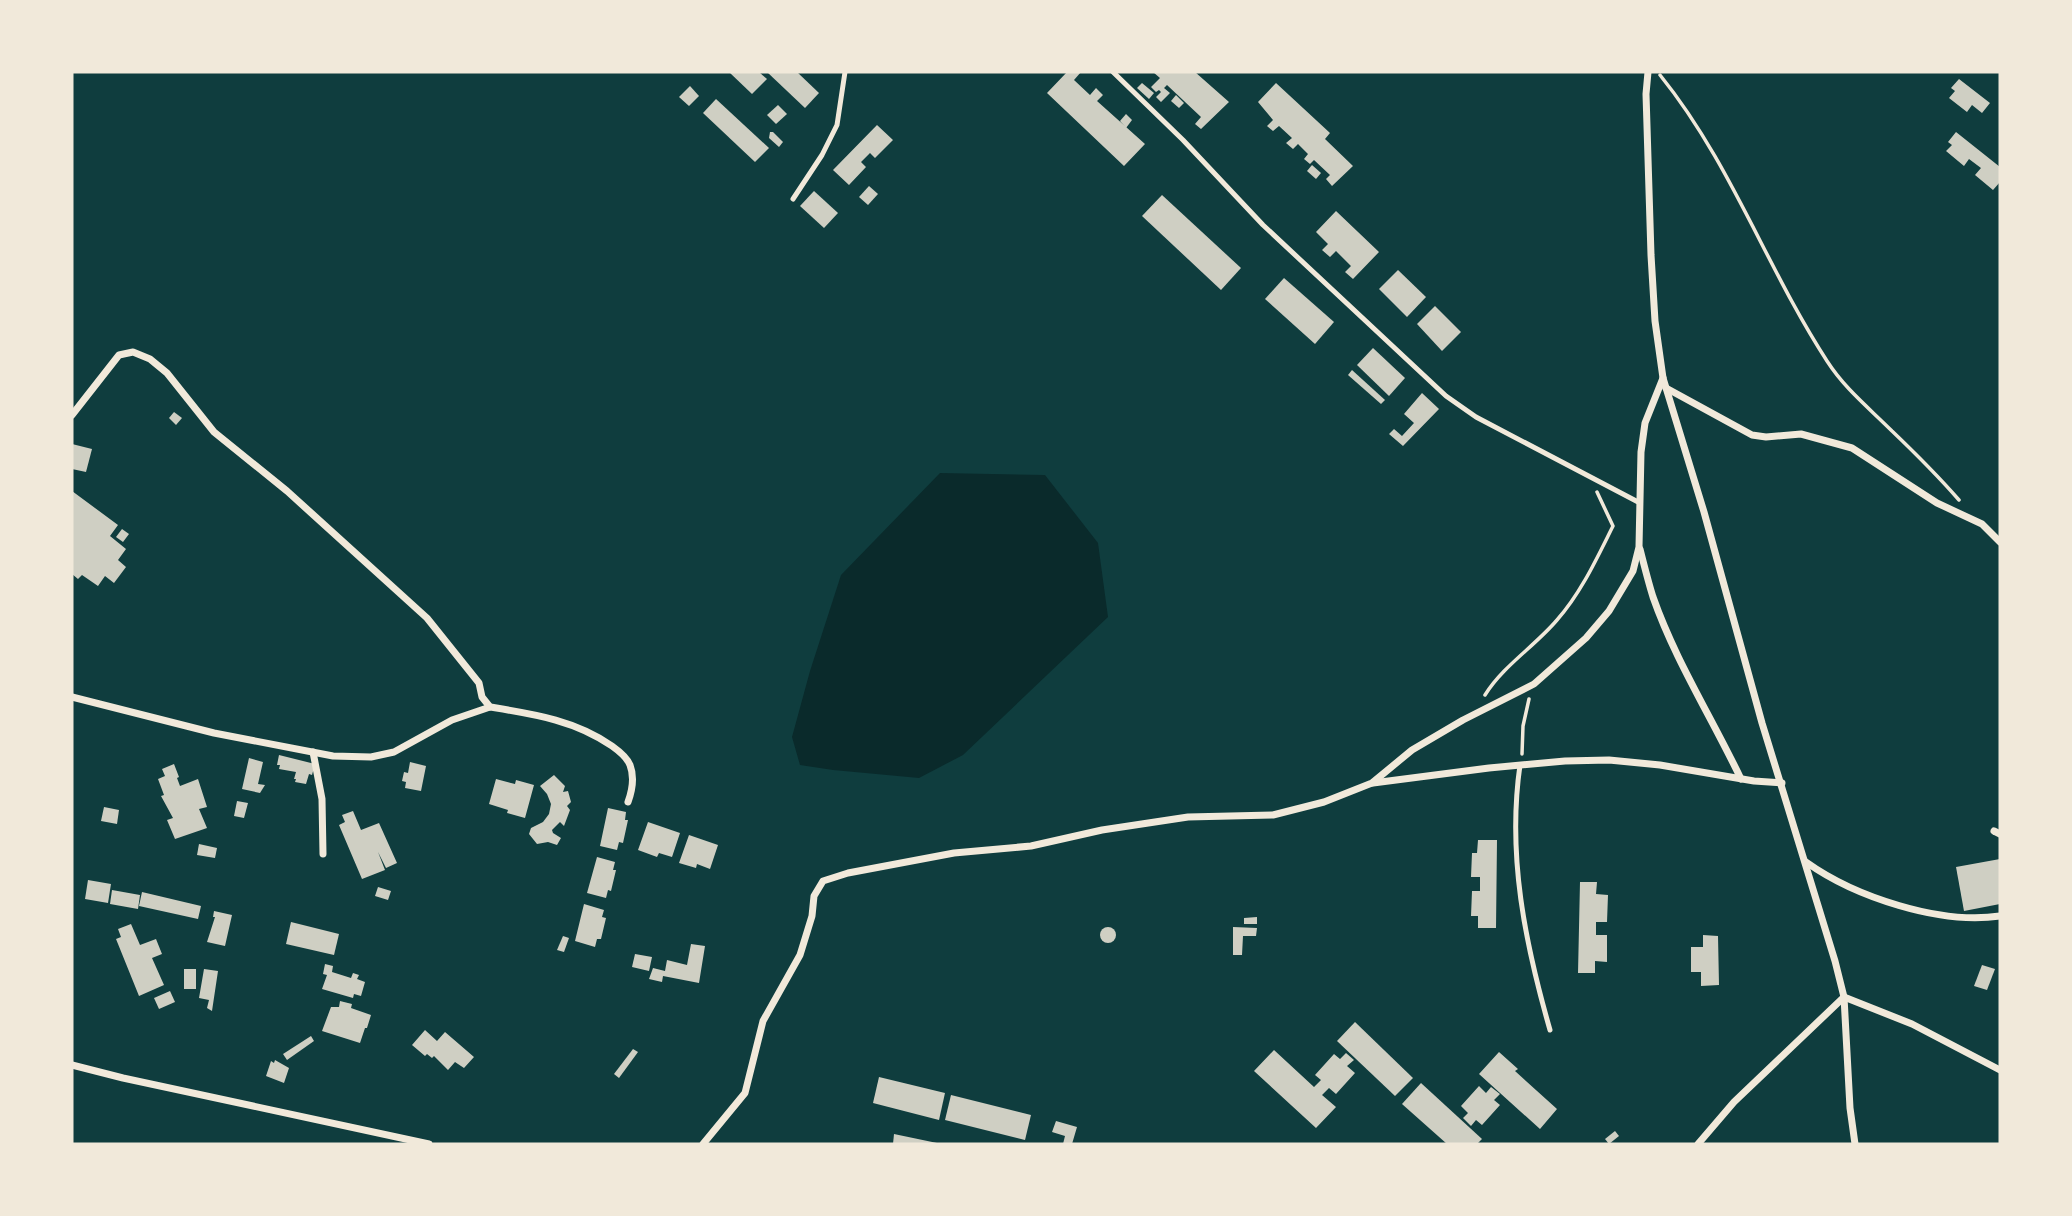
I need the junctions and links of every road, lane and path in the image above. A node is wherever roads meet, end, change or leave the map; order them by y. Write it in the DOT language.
graph roads {
  1 [pos="845,72"];
  2 [pos="1113,72"];
  3 [pos="1648,72"];
  4 [pos="1657,72"];
  5 [pos="793,199"];
  6 [pos="1663,378"];
  7 [pos="1666,388"];
  8 [pos="72,415"];
  9 [pos="1591,479"];
  10 [pos="1640,503"];
  11 [pos="1966,507"];
  12 [pos="2000,542"];
  13 [pos="1639,547"];
  14 [pos="1534,684"];
  15 [pos="72,697"];
  16 [pos="490,707"];
  17 [pos="1482,711"];
  18 [pos="313,752"];
  19 [pos="1520,765"];
  20 [pos="1741,779"];
  21 [pos="1372,783"];
  22 [pos="1782,783"];
  23 [pos="628,802"];
  24 [pos="323,853"];
  25 [pos="1806,862"];
  26 [pos="2000,916"];
  27 [pos="1844,997"];
  28 [pos="1550,1030"];
  29 [pos="72,1065"];
  30 [pos="2000,1070"];
  31 [pos="429,1144"];
  32 [pos="703,1144"];
  33 [pos="1698,1144"];
  34 [pos="1855,1144"];
  1 -- 5 [label="lane"];
  2 -- 9 [label="lane"];
  3 -- 6 [label="street"];
  4 -- 11 [label="path"];
  6 -- 7 [label="street"];
  6 -- 10 [label="street"];
  7 -- 12 [label="street"];
  7 -- 22 [label="street"];
  8 -- 16 [label="street"];
  9 -- 10 [label="lane"];
  9 -- 17 [label="path"];
  10 -- 13 [label="street"];
  13 -- 14 [label="street"];
  13 -- 20 [label="street"];
  14 -- 17 [label="street"];
  14 -- 19 [label="path"];
  15 -- 18 [label="street"];
  16 -- 18 [label="street"];
  16 -- 23 [label="street"];
  17 -- 21 [label="street"];
  18 -- 24 [label="street"];
  19 -- 20 [label="street"];
  19 -- 21 [label="street"];
  19 -- 28 [label="lane"];
  20 -- 22 [label="street"];
  21 -- 32 [label="street"];
  22 -- 25 [label="street"];
  25 -- 26 [label="street"];
  25 -- 27 [label="street"];
  27 -- 30 [label="street"];
  27 -- 33 [label="street"];
  27 -- 34 [label="street"];
  29 -- 31 [label="street"];
}
